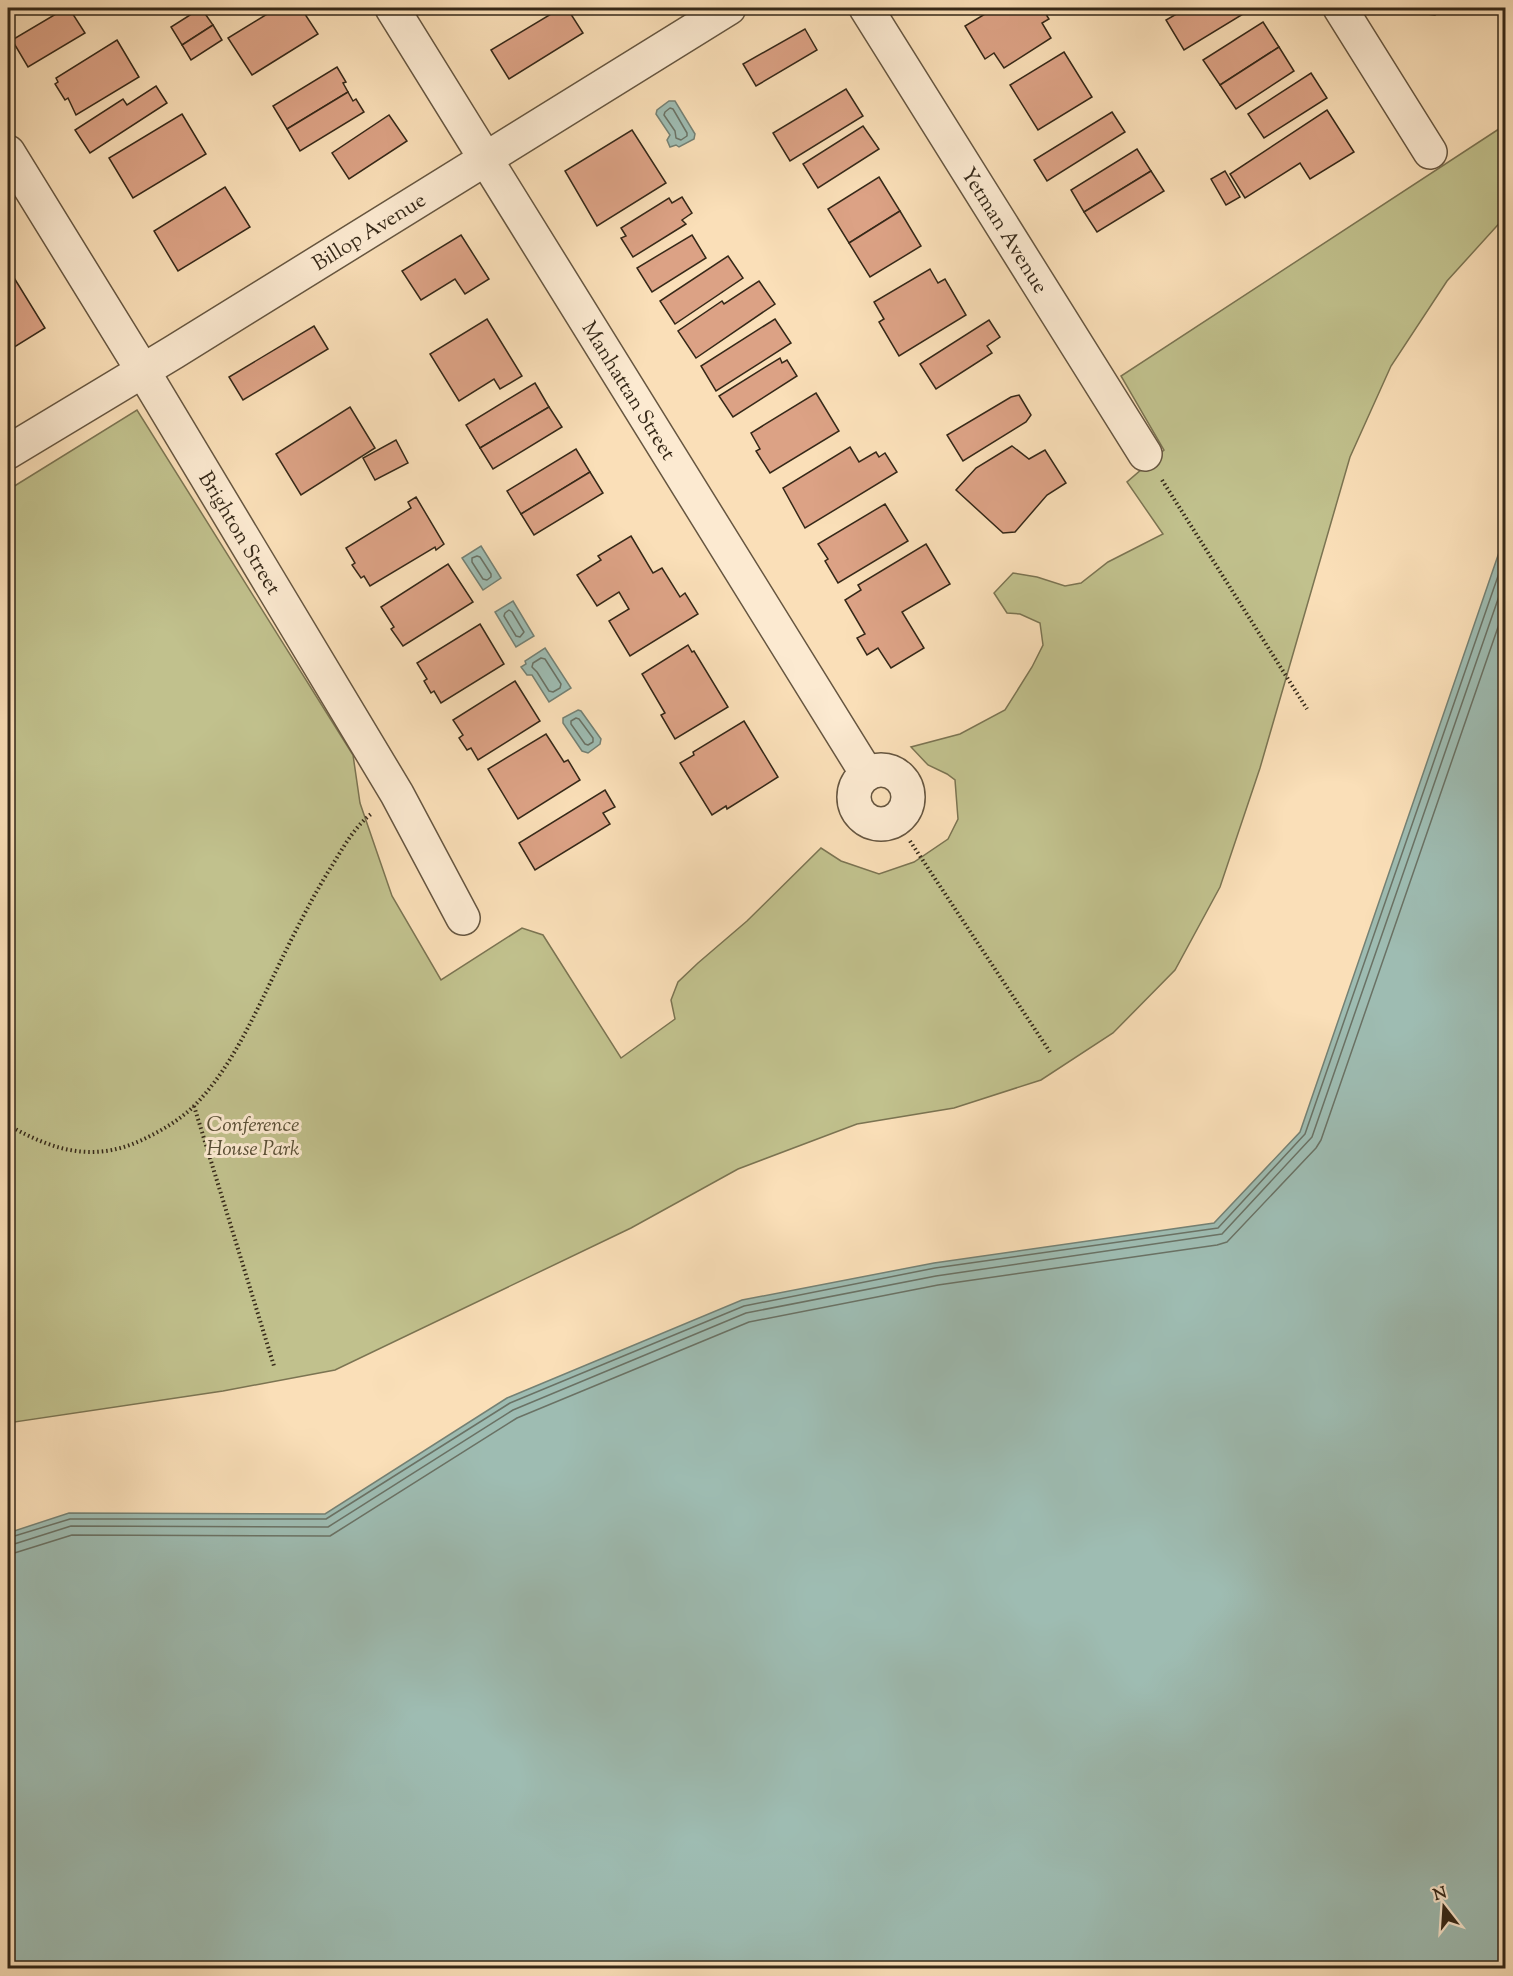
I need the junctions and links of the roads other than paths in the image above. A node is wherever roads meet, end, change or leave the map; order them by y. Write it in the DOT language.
graph roads {
  1 [pos="392,8"];
  2 [pos="729,8"];
  3 [pos="866,8"];
  4 [pos="1340,8"];
  5 [pos="8,152"];
  6 [pos="1430,152"];
  7 [pos="486,159"];
  8 [pos="143,371"];
  9 [pos="8,452"];
  10 [pos="1145,454"];
  11 [pos="867,774"];
  12 [pos="463,918"];
  1 -- 7 [label="street, Manhattan Street"];
  2 -- 7 [label="street, Billop Avenue"];
  3 -- 10 [label="street, Yetman Avenue"];
  4 -- 6 [label="street"];
  5 -- 8 [label="street, Brighton Street"];
  7 -- 8 [label="street, Billop Avenue"];
  7 -- 11 [label="street, Manhattan Street"];
  8 -- 9 [label="street, Billop Avenue"];
  8 -- 12 [label="street, Brighton Street"];
}
